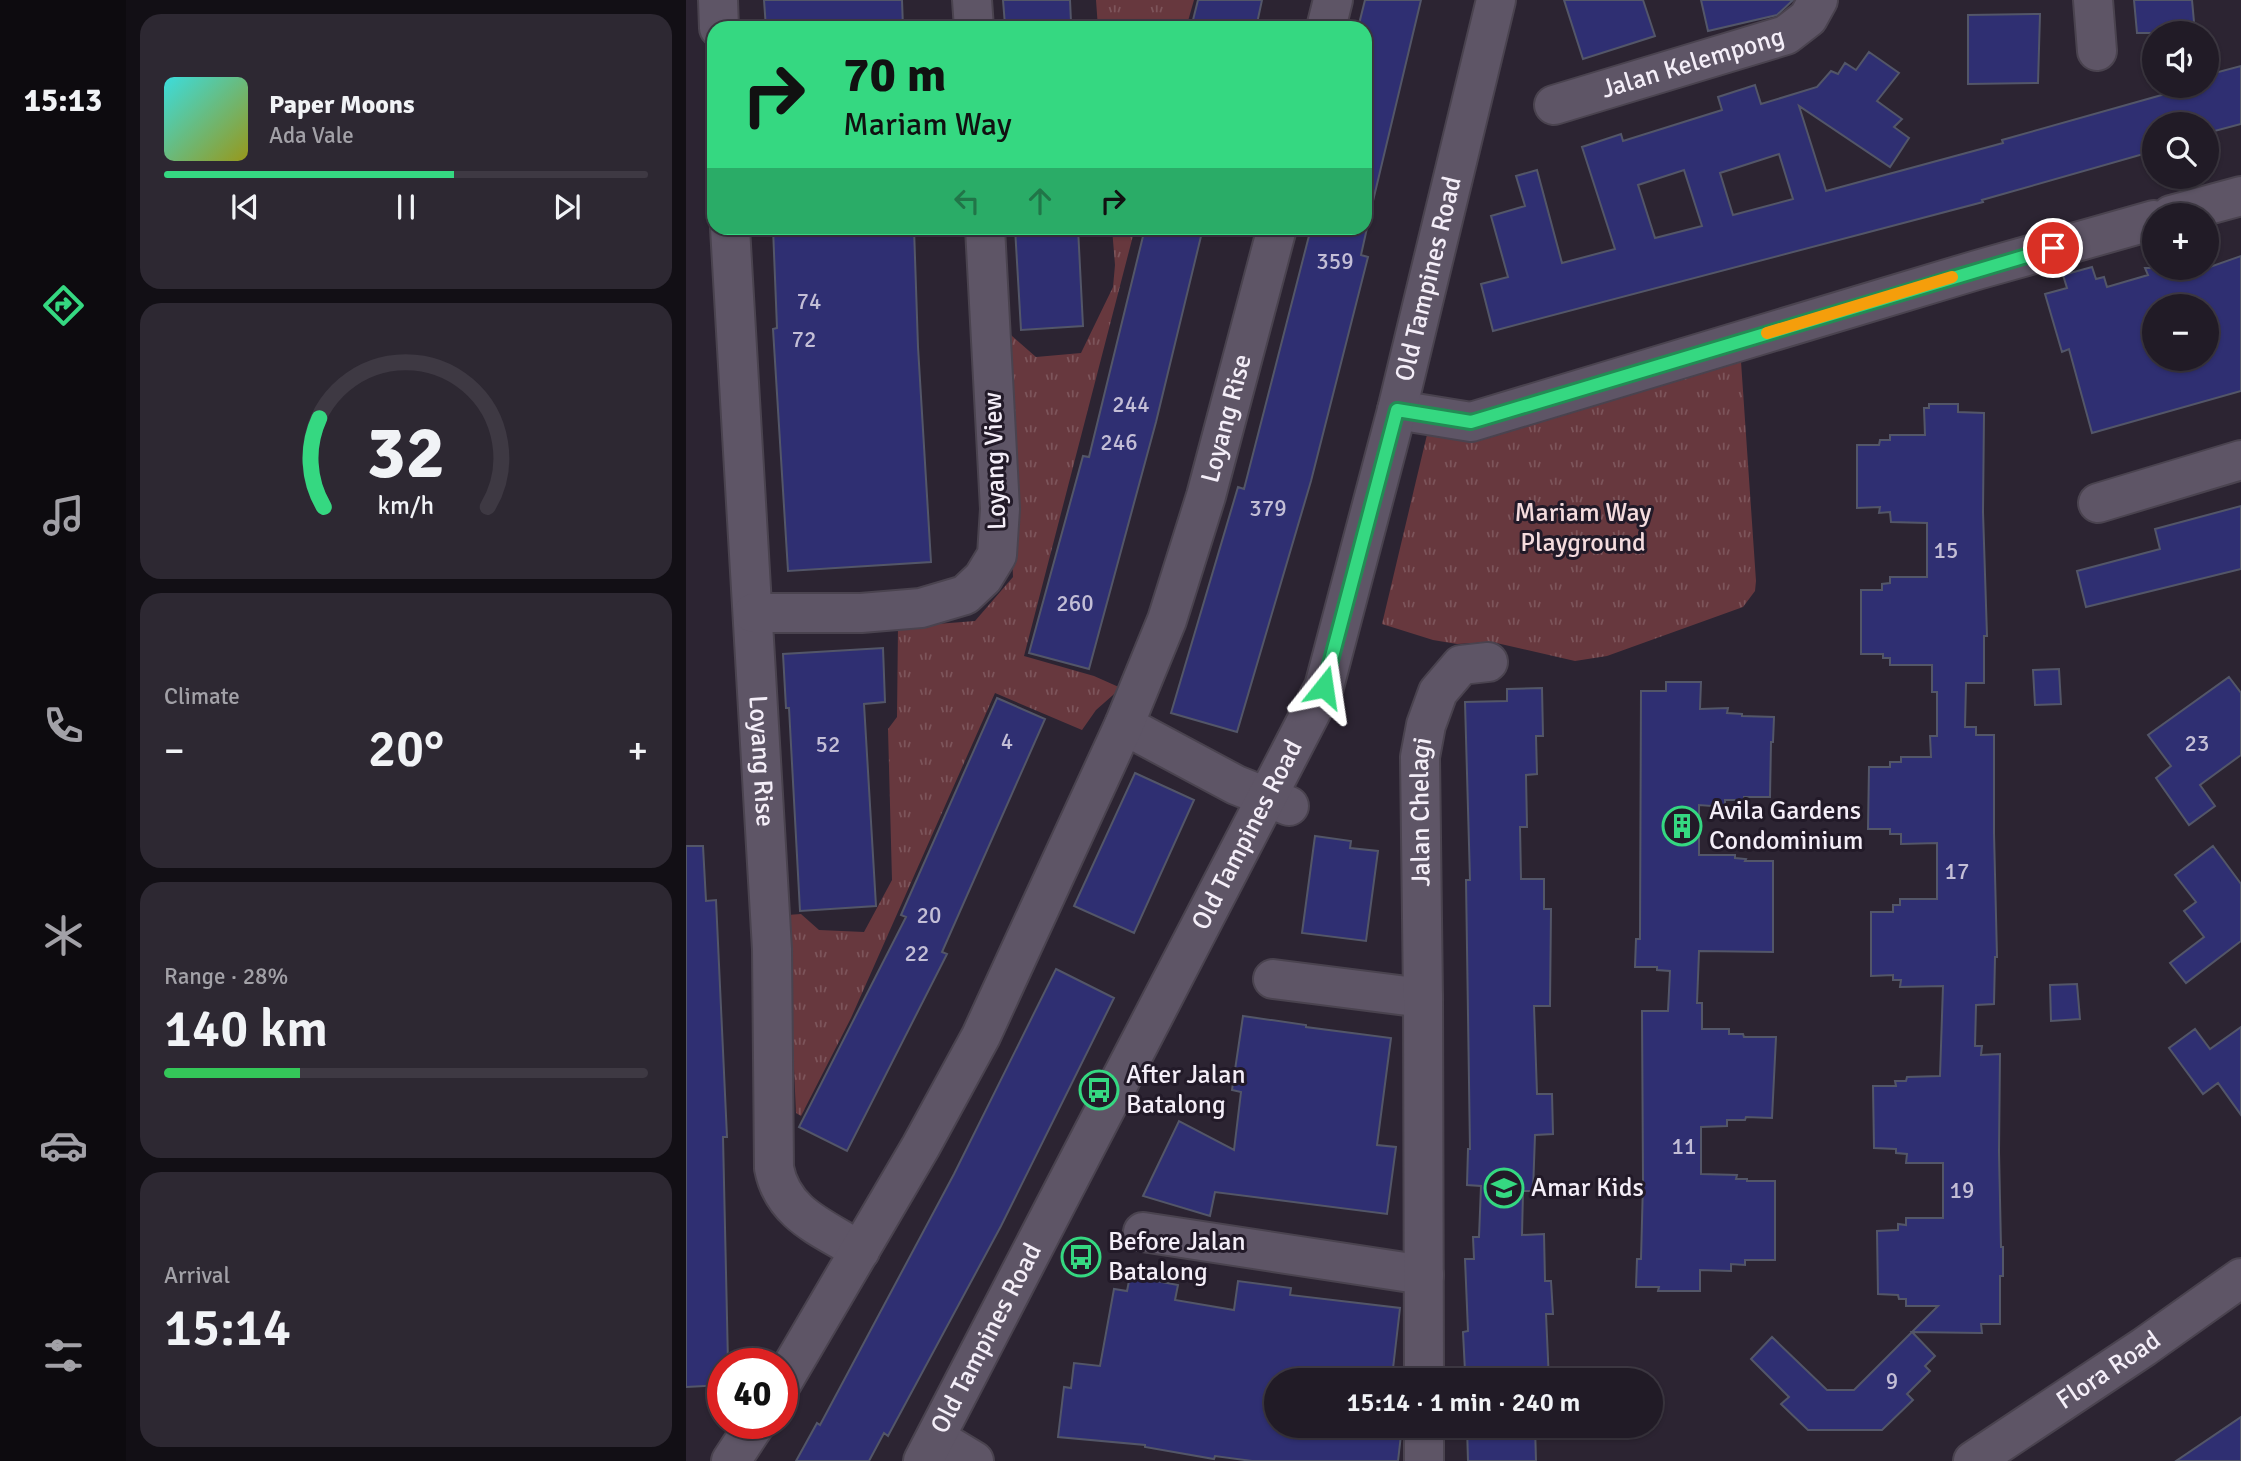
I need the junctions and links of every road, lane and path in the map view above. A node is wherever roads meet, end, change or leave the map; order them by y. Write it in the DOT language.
graph roads {
  1 [pos="718,0"];
  2 [pos="972,0"];
  3 [pos="1333,0"];
  4 [pos="1496,0"];
  5 [pos="1519,0"];
  6 [pos="1818,0"];
  7 [pos="2093,0"];
  8 [pos="719,21"];
  9 [pos="974,21"];
  10 [pos="1328,21"];
  11 [pos="2097,51"];
  12 [pos="1554,105"];
  13 [pos="2241,196"];
  14 [pos="2215,203"];
  15 [pos="2142,223"];
  16 [pos="730,235"];
  17 [pos="985,235"];
  18 [pos="1275,235"];
  19 [pos="1407,413"];
  20 [pos="2241,460"];
  21 [pos="2098,503"];
  22 [pos="753,614"];
  23 [pos="1488,662"];
  24 [pos="1124,725"];
  25 [pos="1279,802"];
  26 [pos="1273,979"];
  27 [pos="1423,998"];
  28 [pos="1143,1232"];
  29 [pos="860,1251"];
  30 [pos="1424,1275"];
  31 [pos="2241,1278"];
  32 [pos="798,1356"];
  33 [pos="1424,1368"];
  34 [pos="1424,1438"];
  35 [pos="745,1439"];
  36 [pos="949,1455"];
  37 [pos="731,1461"];
  38 [pos="1424,1461"];
  39 [pos="1973,1461"];
  1 -- 8 [label="street"];
  2 -- 9 [label="street"];
  3 -- 10 [label="street"];
  4 -- 19 [label="street, Old Tampines Road"];
  5 -- 19 [label="street, Old Tampines Road"];
  6 -- 12 [label="street, Jalan Kelempong"];
  7 -- 11 [label="street"];
  13 -- 14 [label="street"];
  15 -- 19 [label="street"];
  16 -- 22 [label="street, Loyang Rise"];
  17 -- 22 [label="street, Loyang View"];
  18 -- 24 [label="street, Loyang Rise"];
  19 -- 25 [label="street, Old Tampines Road"];
  20 -- 21 [label="street"];
  22 -- 29 [label="street, Loyang Rise"];
  23 -- 27 [label="street, Jalan Chelagi"];
  24 -- 25 [label="street"];
  24 -- 29 [label="street, Loyang Rise"];
  25 -- 36 [label="street, Old Tampines Road"];
  26 -- 27 [label="street"];
  27 -- 30 [label="street, Jalan Chelagi"];
  28 -- 30 [label="street"];
  29 -- 32 [label="street, Loyang Rise"];
  30 -- 33 [label="street, Jalan Chelagi"];
  31 -- 39 [label="street, Flora Road"];
  34 -- 38 [label="street"];
  35 -- 37 [label="street"];
}
